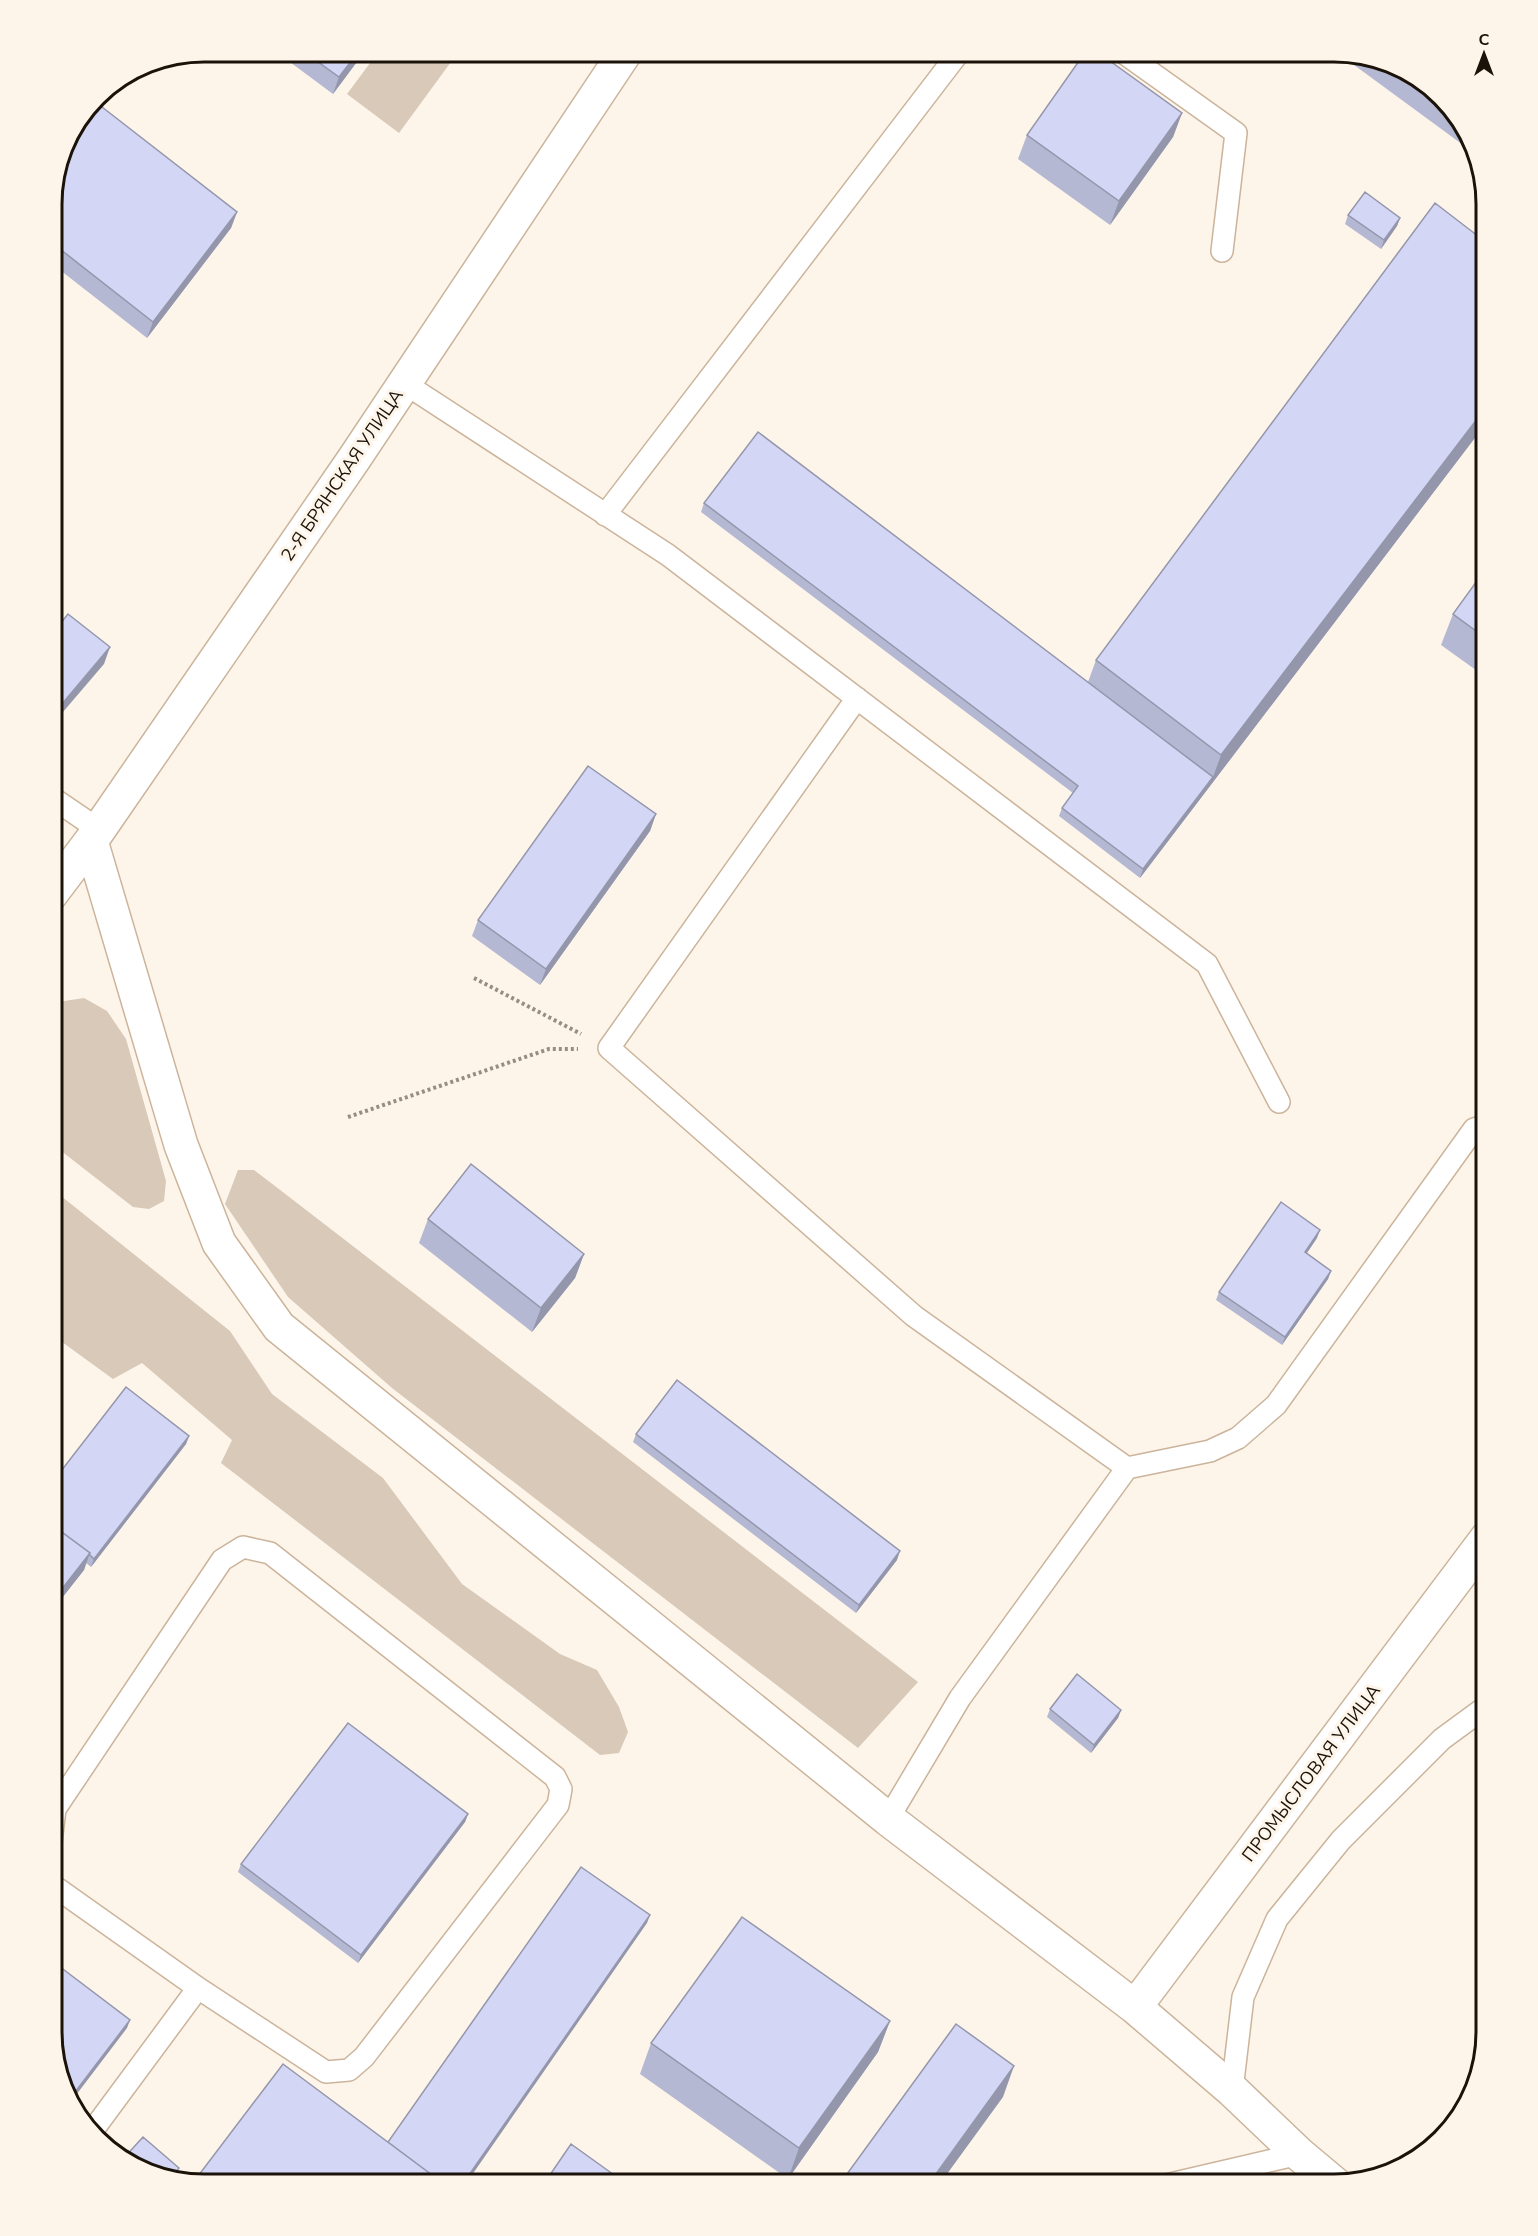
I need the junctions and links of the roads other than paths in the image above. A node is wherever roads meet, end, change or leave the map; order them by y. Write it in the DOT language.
graph roads {
  1 [pos="619,61"];
  2 [pos="952,62"];
  3 [pos="1136,62"];
  4 [pos="1222,251"];
  5 [pos="404,383"];
  6 [pos="605,515"];
  7 [pos="857,698"];
  8 [pos="62,806"];
  9 [pos="94,835"];
  10 [pos="62,879"];
  11 [pos="1279,1101"];
  12 [pos="1476,1128"];
  13 [pos="1127,1468"];
  14 [pos="1476,1554"];
  15 [pos="1476,1715"];
  16 [pos="61,1801"];
  17 [pos="888,1819"];
  18 [pos="61,1891"];
  19 [pos="198,1988"];
  20 [pos="1135,2007"];
  21 [pos="1232,2090"];
  22 [pos="96,2125"];
  23 [pos="1299,2154"];
  24 [pos="1214,2174"];
  25 [pos="1323,2174"];
  1 -- 5 [label="street, 2-Я БРЯНСКАЯ УЛИЦА"];
  2 -- 6 [label="lane"];
  3 -- 4 [label="lane"];
  5 -- 6 [label="lane"];
  5 -- 9 [label="street, 2-Я БРЯНСКАЯ УЛИЦА"];
  6 -- 7 [label="lane"];
  7 -- 11 [label="lane"];
  7 -- 13 [label="lane"];
  8 -- 9 [label="lane"];
  9 -- 10 [label="street, 2-Я БРЯНСКАЯ УЛИЦА"];
  9 -- 17 [label="street"];
  12 -- 13 [label="lane"];
  13 -- 17 [label="lane"];
  14 -- 20 [label="street, ПРОМЫСЛОВАЯ УЛИЦА"];
  15 -- 21 [label="lane"];
  16 -- 19 [label="lane"];
  17 -- 20 [label="street"];
  18 -- 19 [label="lane"];
  19 -- 22 [label="lane"];
  20 -- 21 [label="street"];
  21 -- 23 [label="street"];
  23 -- 24 [label="lane"];
  23 -- 25 [label="street"];
}
